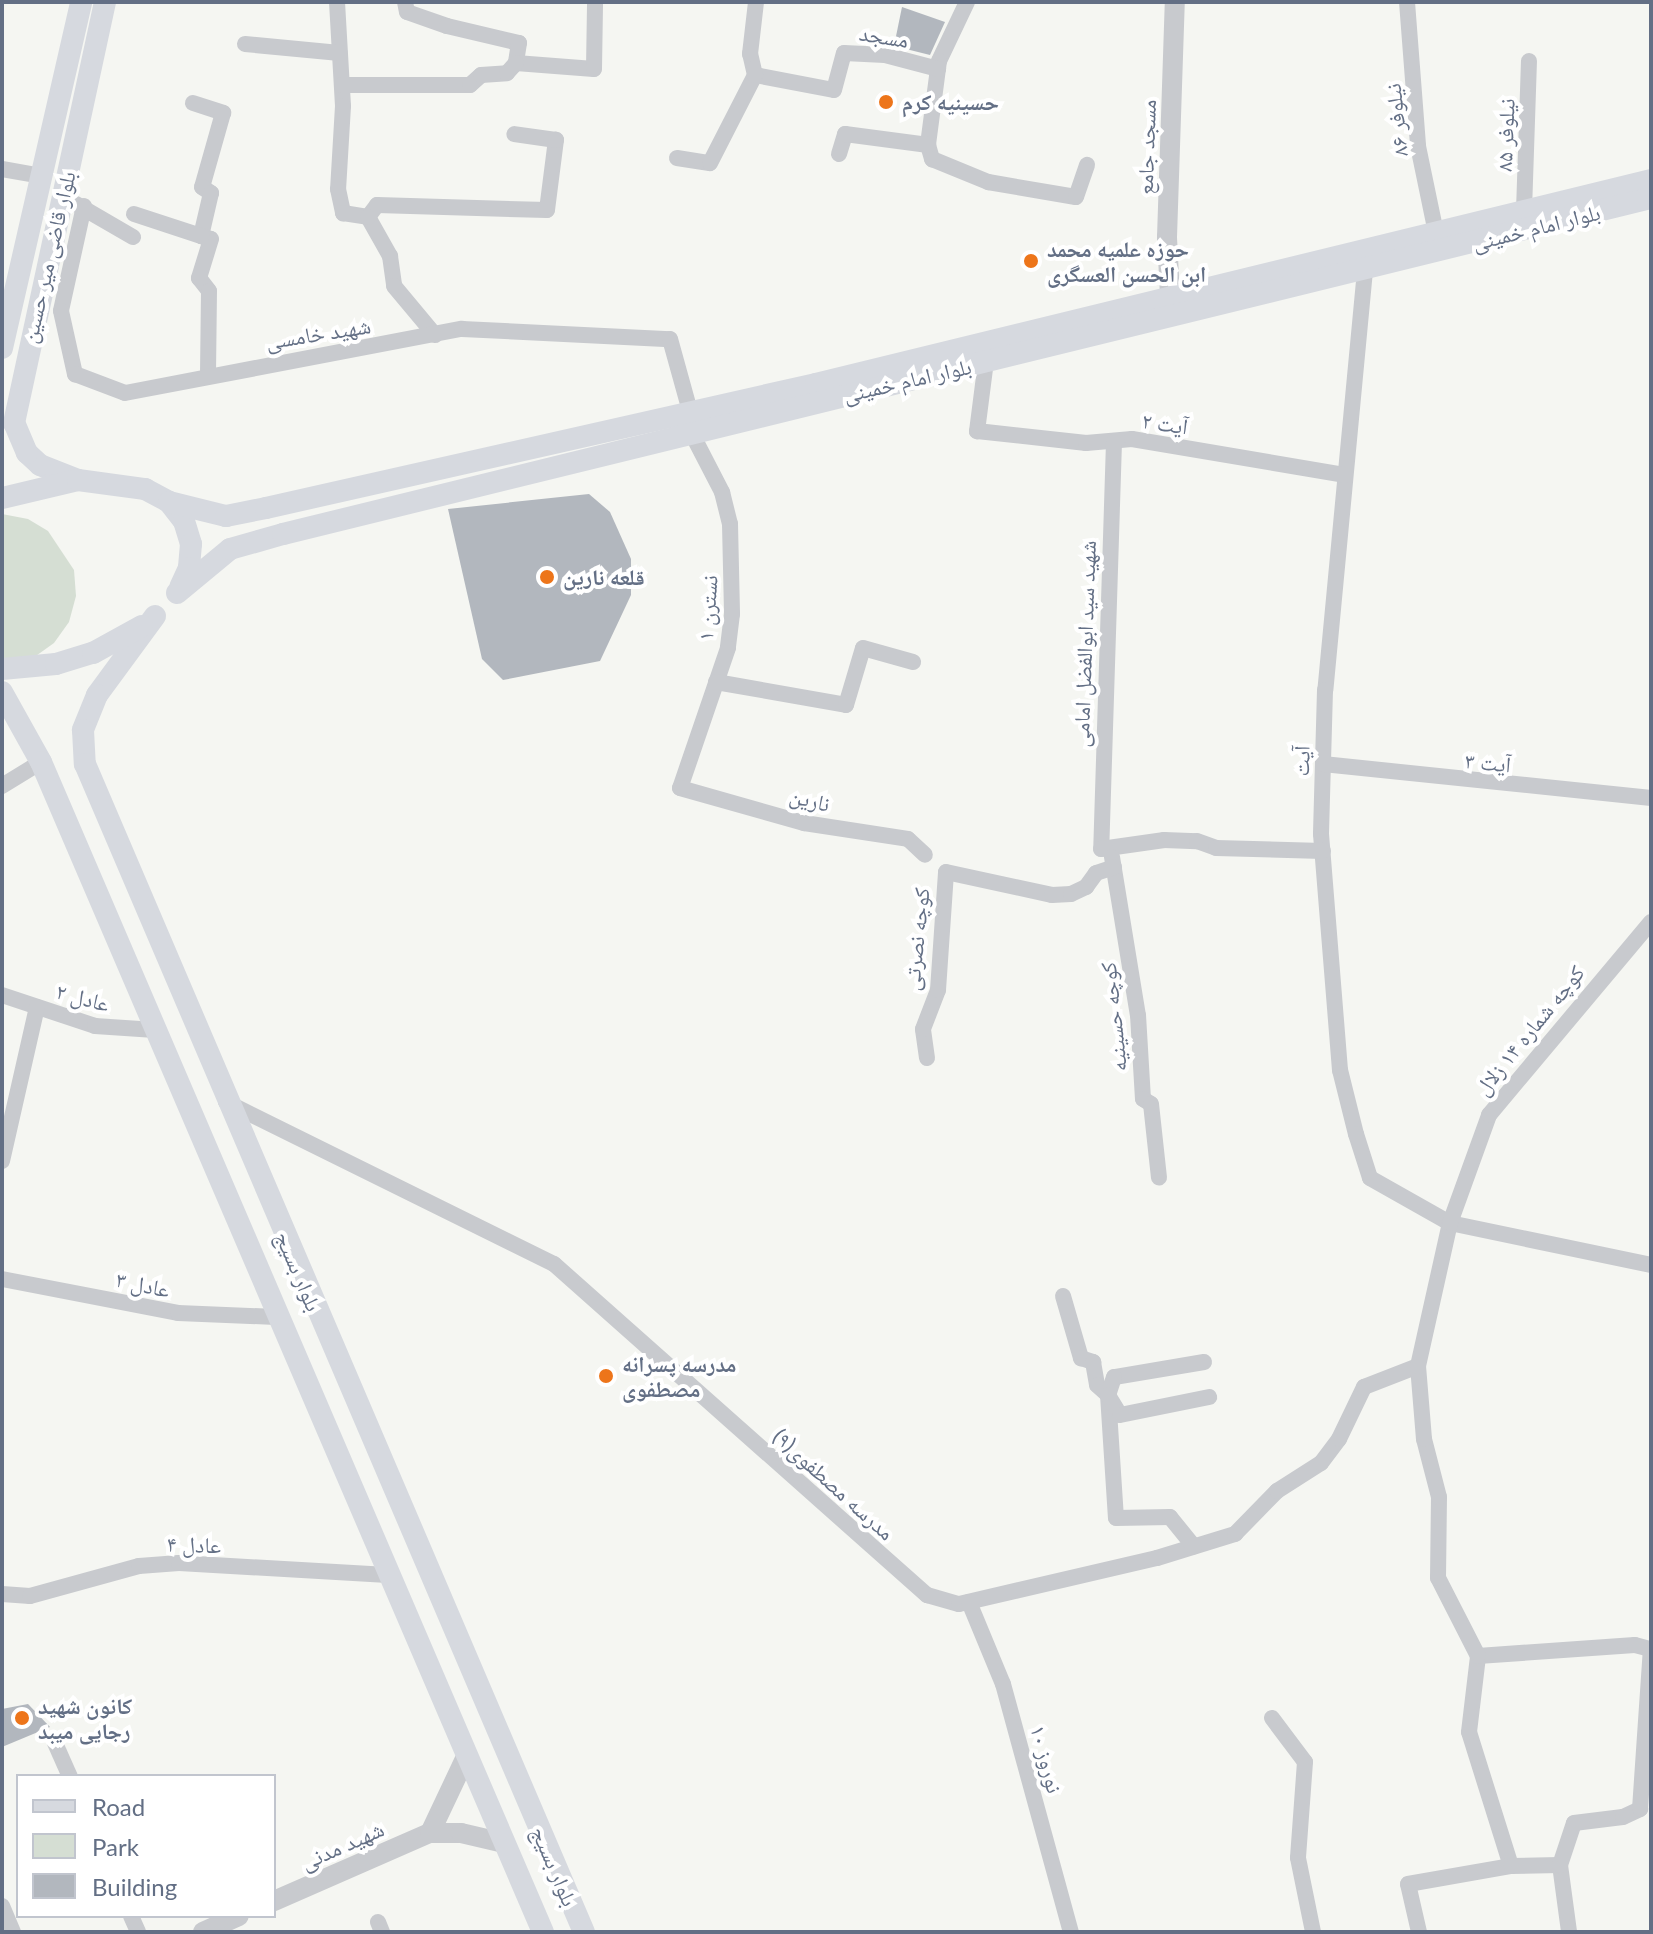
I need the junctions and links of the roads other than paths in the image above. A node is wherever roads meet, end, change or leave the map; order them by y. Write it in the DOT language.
graph roads {
  1 [pos="81,2"];
  2 [pos="105,2"];
  3 [pos="337,2"];
  4 [pos="405,2"];
  5 [pos="595,2"];
  6 [pos="756,2"];
  7 [pos="967,2"];
  8 [pos="1175,2"];
  9 [pos="1407,2"];
  10 [pos="245,44"];
  11 [pos="340,53"];
  12 [pos="1529,61"];
  13 [pos="516,63"];
  14 [pos="938,69"];
  15 [pos="755,75"];
  16 [pos="342,85"];
  17 [pos="193,103"];
  18 [pos="514,134"];
  19 [pos="928,145"];
  20 [pos="839,154"];
  21 [pos="677,158"];
  22 [pos="1087,165"];
  23 [pos="2,169"];
  24 [pos="42,176"];
  25 [pos="1651,180"];
  26 [pos="1651,198"];
  27 [pos="61,200"];
  28 [pos="84,206"];
  29 [pos="1524,211"];
  30 [pos="134,214"];
  31 [pos="368,217"];
  32 [pos="1436,233"];
  33 [pos="201,236"];
  34 [pos="133,237"];
  35 [pos="1366,260"];
  36 [pos="1172,305"];
  37 [pos="435,335"];
  38 [pos="2,348"];
  39 [pos="986,361"];
  40 [pos="208,374"];
  41 [pos="691,422"];
  42 [pos="1114,442"];
  43 [pos="1344,475"];
  44 [pos="78,480"];
  45 [pos="2,498"];
  46 [pos="169,502"];
  47 [pos="177,593"];
  48 [pos="155,616"];
  49 [pos="913,662"];
  50 [pos="2,669"];
  51 [pos="716,682"];
  52 [pos="2,692"];
  53 [pos="41,762"];
  54 [pos="1323,764"];
  55 [pos="2,786"];
  56 [pos="680,788"];
  57 [pos="1651,798"];
  58 [pos="100,809"];
  59 [pos="66,820"];
  60 [pos="1106,848"];
  61 [pos="1323,851"];
  62 [pos="925,855"];
  63 [pos="1114,867"];
  64 [pos="1651,922"];
  65 [pos="2,995"];
  66 [pos="37,1007"];
  67 [pos="155,1030"];
  68 [pos="927,1058"];
  69 [pos="226,1102"];
  70 [pos="2,1161"];
  71 [pos="1159,1178"];
  72 [pos="1450,1223"];
  73 [pos="1651,1265"];
  74 [pos="2,1279"];
  75 [pos="1063,1296"];
  76 [pos="276,1317"];
  77 [pos="1204,1362"];
  78 [pos="1418,1366"];
  79 [pos="1108,1395"];
  80 [pos="1209,1397"];
  81 [pos="1194,1547"];
  82 [pos="388,1575"];
  83 [pos="2,1594"];
  84 [pos="969,1602"];
  85 [pos="1650,1649"];
  86 [pos="1478,1656"];
  87 [pos="1272,1718"];
  88 [pos="55,1743"];
  89 [pos="465,1759"];
  90 [pos="69,1774"];
  91 [pos="430,1833"];
  92 [pos="504,1843"];
  93 [pos="1560,1865"];
  94 [pos="1511,1866"];
  95 [pos="276,1900"];
  96 [pos="2,1906"];
  97 [pos="234,1918"];
  98 [pos="13,1932"];
  99 [pos="203,1932"];
  100 [pos="543,1932"];
  101 [pos="584,1932"];
  102 [pos="1071,1932"];
  103 [pos="1313,1932"];
  104 [pos="1419,1932"];
  105 [pos="1569,1932"];
  1 -- 24 [label="main road, بلوار قاضی میر حسین"];
  2 -- 27 [label="main road, بلوار قاضی میر حسین"];
  3 -- 11 [label="street"];
  4 -- 13 [label="street"];
  5 -- 13 [label="street"];
  6 -- 15 [label="street"];
  7 -- 14 [label="street"];
  8 -- 36 [label="street, مسجد جامع"];
  9 -- 32 [label="street, نیلوفر ۸۶"];
  10 -- 11 [label="street"];
  11 -- 16 [label="street"];
  12 -- 29 [label="street, نیلوفر ۸۵"];
  13 -- 16 [label="street"];
  14 -- 15 [label="street, مسجد"];
  14 -- 19 [label="street"];
  15 -- 21 [label="street"];
  16 -- 31 [label="street"];
  17 -- 33 [label="street"];
  18 -- 31 [label="street"];
  19 -- 20 [label="street"];
  19 -- 22 [label="street"];
  23 -- 24 [label="street"];
  24 -- 38 [label="main road, بلوار قاضی میر حسین"];
  25 -- 29 [label="main road, بلوار امام خمینی"];
  26 -- 35 [label="main road, بلوار امام خمینی"];
  27 -- 28 [label="street"];
  27 -- 44 [label="main road, بلوار قاضی میر حسین"];
  28 -- 34 [label="street"];
  28 -- 40 [label="street, شهید خامسی"];
  29 -- 32 [label="main road, بلوار امام خمینی"];
  30 -- 33 [label="street"];
  31 -- 37 [label="street"];
  32 -- 35 [label="main road, بلوار امام خمینی"];
  33 -- 40 [label="street"];
  35 -- 36 [label="main road, بلوار امام خمینی"];
  35 -- 43 [label="street, آیت"];
  36 -- 39 [label="main road, بلوار امام خمینی"];
  36 -- 41 [label="main road, بلوار امام خمینی"];
  37 -- 40 [label="street, شهید خامسی"];
  37 -- 41 [label="street, شهید خامسی"];
  39 -- 41 [label="main road, بلوار امام خمینی"];
  39 -- 42 [label="street, آیت ۲"];
  41 -- 46 [label="main road, بلوار امام خمینی"];
  41 -- 47 [label="main road, بلوار امام خمینی"];
  41 -- 51 [label="street, نسترن ۱"];
  42 -- 43 [label="street, آیت ۲"];
  42 -- 60 [label="street, شهید سید ابوالفضل امامی"];
  43 -- 54 [label="street, آیت"];
  44 -- 45 [label="main road"];
  44 -- 46 [label="main road, بلوار امام خمینی"];
  46 -- 47 [label="main road"];
  47 -- 48 [label="main road, بلوار امام خمینی"];
  48 -- 50 [label="main road"];
  48 -- 58 [label="main road, بلوار بسیج"];
  49 -- 51 [label="street"];
  51 -- 56 [label="street, نسترن ۱"];
  52 -- 53 [label="main road, بلوار بسیج"];
  53 -- 55 [label="street"];
  53 -- 59 [label="main road, بلوار بسیج"];
  54 -- 57 [label="street, آیت ۳"];
  54 -- 61 [label="street, آیت"];
  56 -- 62 [label="street, نارین"];
  58 -- 59 [label="main road"];
  58 -- 69 [label="main road, بلوار بسیج"];
  59 -- 67 [label="main road, بلوار بسیج"];
  60 -- 61 [label="street"];
  60 -- 63 [label="street, کوچه حسینیه"];
  61 -- 72 [label="street, آیت"];
  63 -- 68 [label="street, کوچه نصرتی"];
  63 -- 71 [label="street, کوچه حسینیه"];
  64 -- 72 [label="street, کوچه شماره ۱۴ زلال"];
  65 -- 66 [label="street, عادل ۲"];
  66 -- 67 [label="street, عادل ۲"];
  66 -- 70 [label="street"];
  67 -- 76 [label="main road, بلوار بسیج"];
  69 -- 84 [label="street, مدرسه مصطفوی(۹)"];
  69 -- 101 [label="main road, بلوار بسیج"];
  72 -- 73 [label="street, آیت"];
  72 -- 78 [label="street, کوچه شماره ۱۴ زلال"];
  74 -- 76 [label="street, عادل ۳"];
  75 -- 79 [label="street"];
  76 -- 82 [label="main road, بلوار بسیج"];
  77 -- 79 [label="street"];
  78 -- 81 [label="street, مدرسه مصطفوی(۹)"];
  78 -- 86 [label="street, کوچه شماره ۱۴ زلال"];
  79 -- 80 [label="street"];
  79 -- 81 [label="street"];
  81 -- 84 [label="street, مدرسه مصطفوی(۹)"];
  82 -- 83 [label="street, عادل ۴"];
  82 -- 89 [label="main road, بلوار بسیج"];
  84 -- 102 [label="street, نوروز ۱۰"];
  85 -- 86 [label="street"];
  85 -- 93 [label="street"];
  86 -- 94 [label="street"];
  87 -- 103 [label="street"];
  88 -- 90 [label="street"];
  89 -- 91 [label="street"];
  89 -- 92 [label="main road, بلوار بسیج"];
  91 -- 92 [label="street, شهید مدنی"];
  91 -- 95 [label="street, شهید مدنی"];
  92 -- 100 [label="main road, بلوار بسیج"];
  93 -- 94 [label="street"];
  93 -- 105 [label="street"];
  94 -- 104 [label="street"];
  96 -- 98 [label="street"];
  97 -- 99 [label="street"];
}
